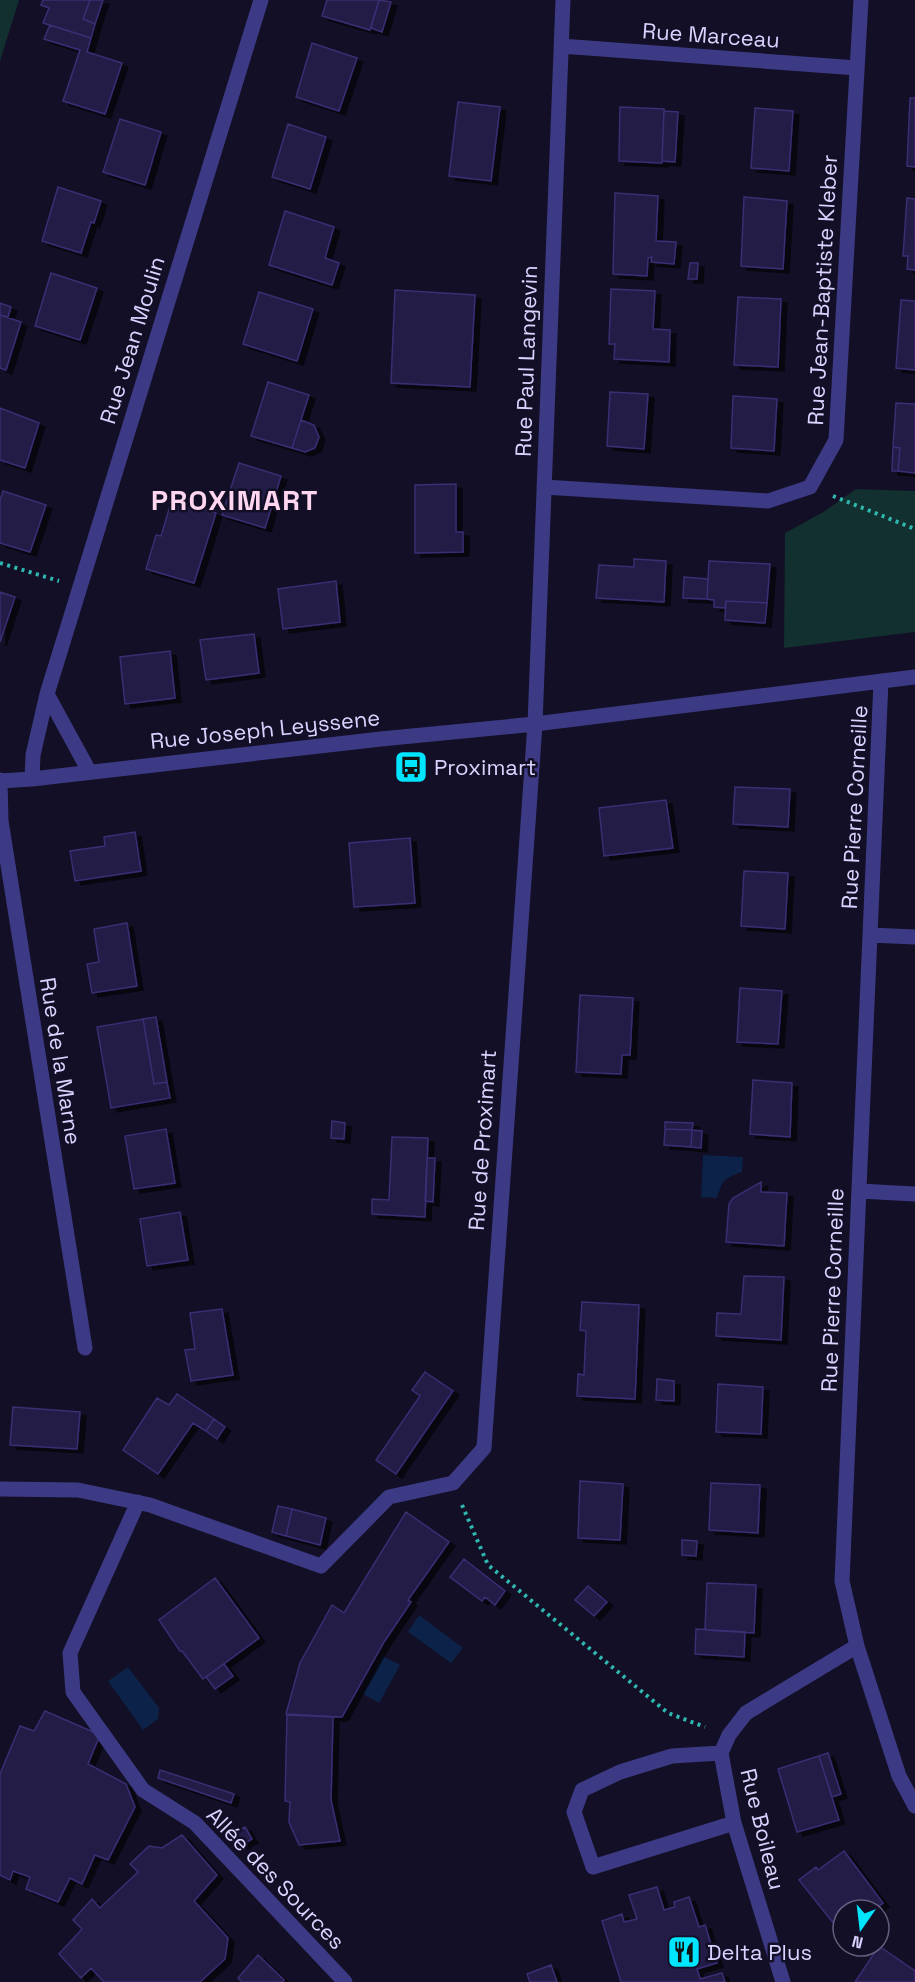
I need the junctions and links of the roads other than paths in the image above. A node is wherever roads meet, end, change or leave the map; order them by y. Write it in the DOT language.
graph roads {
  1 [pos="261,0"];
  2 [pos="564,0"];
  3 [pos="861,0"];
  4 [pos="561,46"];
  5 [pos="857,68"];
  6 [pos="544,487"];
  7 [pos="915,677"];
  8 [pos="881,681"];
  9 [pos="47,694"];
  10 [pos="535,724"];
  11 [pos="89,771"];
  12 [pos="32,779"];
  13 [pos="0,780"];
  14 [pos="870,935"];
  15 [pos="915,937"];
  16 [pos="859,1191"];
  17 [pos="915,1194"];
  18 [pos="85,1348"];
  19 [pos="0,1489"];
  20 [pos="138,1503"];
  21 [pos="857,1646"];
  22 [pos="721,1753"];
  23 [pos="915,1806"];
  24 [pos="734,1823"];
  25 [pos="345,1982"];
  26 [pos="783,1982"];
  1 -- 9 [label="street, Rue Jean Moulin"];
  2 -- 4 [label="street, Rue Paul Langevin"];
  3 -- 5 [label="street, Rue Jean-Baptiste Kleber"];
  4 -- 5 [label="street, Rue Marceau"];
  4 -- 6 [label="street, Rue Paul Langevin"];
  5 -- 6 [label="street, Rue Jean-Baptiste Kleber"];
  6 -- 10 [label="street, Rue Paul Langevin"];
  7 -- 8 [label="street, Rue Joseph Leyssene"];
  8 -- 10 [label="street, Rue Joseph Leyssene"];
  8 -- 14 [label="street, Rue Pierre Corneille"];
  9 -- 11 [label="street"];
  9 -- 12 [label="street, Rue Jean Moulin"];
  10 -- 11 [label="street, Rue Joseph Leyssene"];
  10 -- 20 [label="street, Rue de Proximart"];
  11 -- 12 [label="street, Rue Joseph Leyssene"];
  12 -- 13 [label="street, Rue Joseph Leyssene"];
  13 -- 18 [label="street, Rue de la Marne"];
  14 -- 15 [label="street, Rue Pierre Corneille"];
  14 -- 16 [label="street, Rue Pierre Corneille"];
  16 -- 17 [label="street"];
  16 -- 21 [label="street, Rue Pierre Corneille"];
  19 -- 20 [label="street"];
  20 -- 25 [label="street, Allée des Sources"];
  21 -- 22 [label="street, Rue Boileau"];
  21 -- 23 [label="street, Rue Pierre Corneille"];
  22 -- 24 [label="street, Rue Boileau"];
  22 -- 24 [label="street"];
  24 -- 26 [label="street, Rue Boileau"];
}
